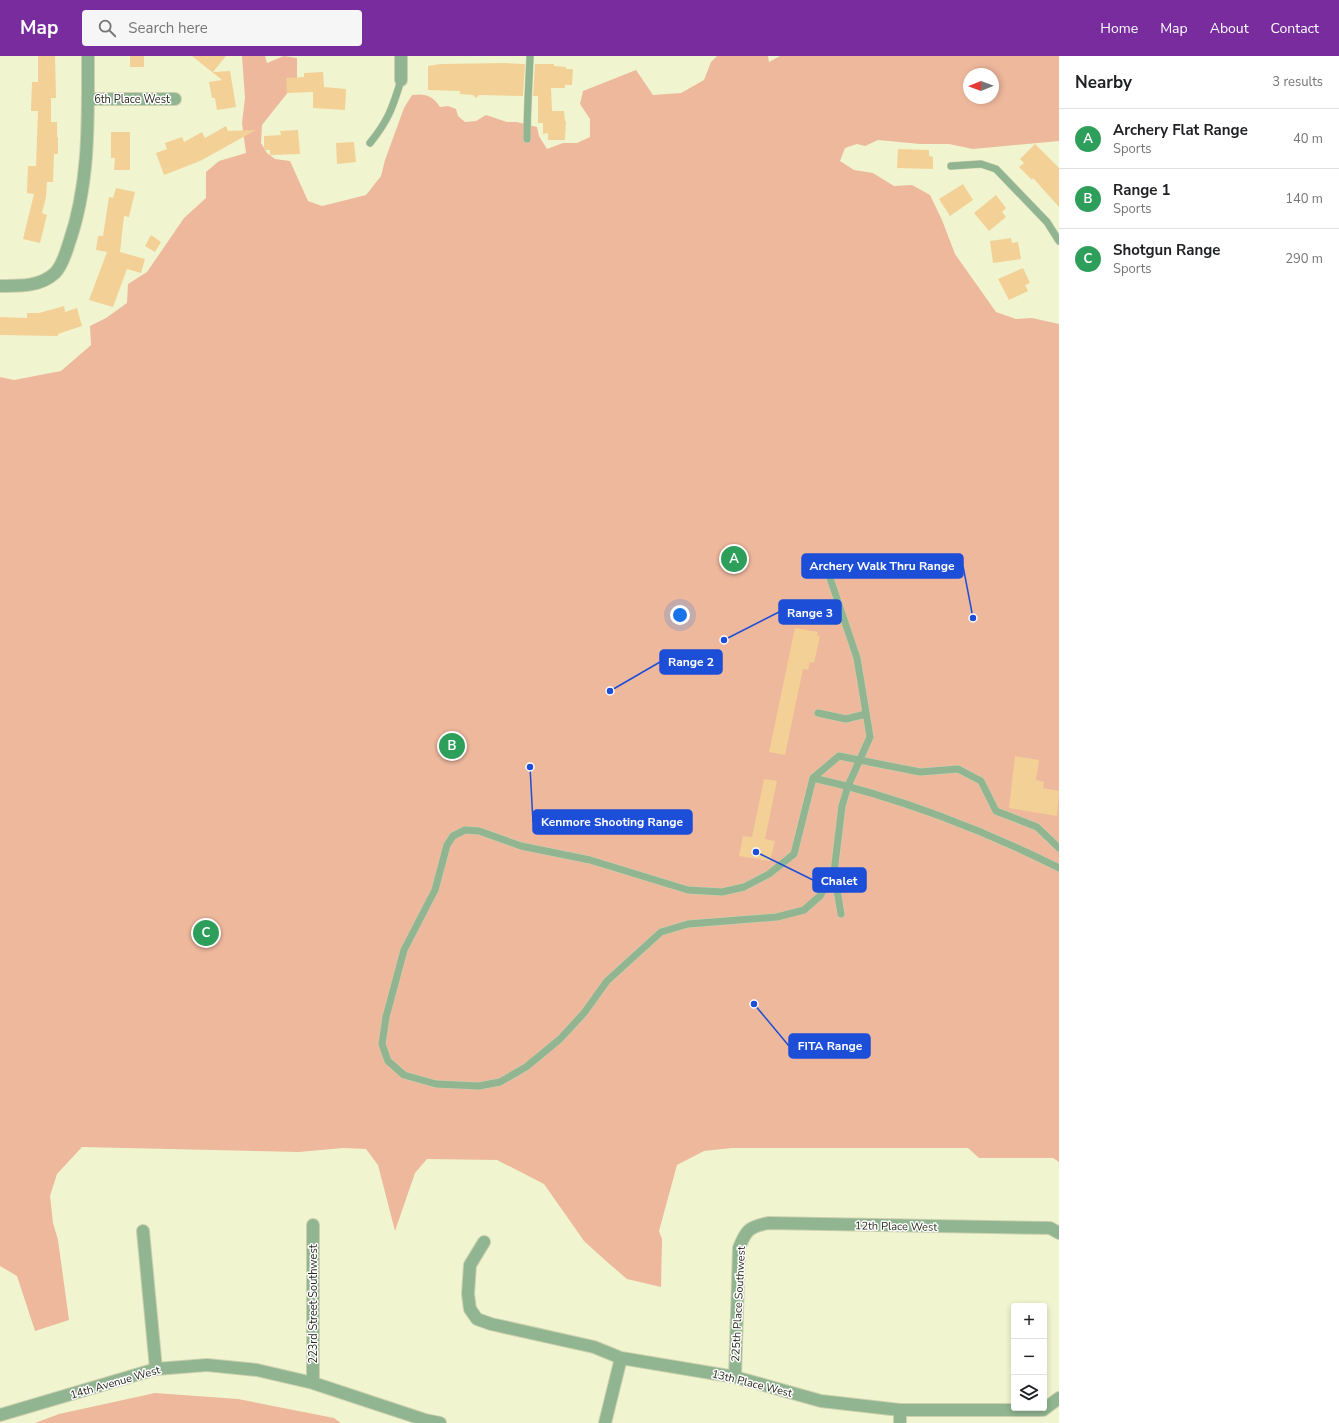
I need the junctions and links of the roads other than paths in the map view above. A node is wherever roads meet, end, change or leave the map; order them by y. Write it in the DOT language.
graph roads {
  1 [pos="88,56"];
  2 [pos="401,56"];
  3 [pos="530,56"];
  4 [pos="401,80"];
  5 [pos="88,99"];
  6 [pos="175,99"];
  7 [pos="527,138"];
  8 [pos="370,143"];
  9 [pos="951,166"];
  10 [pos="1059,241"];
  11 [pos="0,286"];
  12 [pos="830,578"];
  13 [pos="818,712"];
  14 [pos="866,714"];
  15 [pos="860,760"];
  16 [pos="813,778"];
  17 [pos="848,786"];
  18 [pos="1059,848"];
  19 [pos="1059,868"];
  20 [pos="834,872"];
  21 [pos="841,914"];
  22 [pos="313,1225"];
  23 [pos="143,1231"];
  24 [pos="1054,1231"];
  25 [pos="745,1233"];
  26 [pos="484,1242"];
  27 [pos="621,1358"];
  28 [pos="156,1369"];
  29 [pos="735,1376"];
  30 [pos="313,1383"];
  31 [pos="1059,1398"];
  32 [pos="900,1410"];
  33 [pos="0,1415"];
  34 [pos="440,1423"];
  35 [pos="605,1423"];
  36 [pos="900,1423"];
  1 -- 5 [label="street"];
  2 -- 4 [label="street"];
  3 -- 7 [label="lane"];
  4 -- 8 [label="lane"];
  5 -- 6 [label="street, 6th Place West"];
  5 -- 11 [label="street"];
  9 -- 10 [label="lane"];
  12 -- 14 [label="lane"];
  13 -- 14 [label="lane"];
  14 -- 15 [label="lane"];
  15 -- 16 [label="lane"];
  15 -- 17 [label="lane"];
  15 -- 18 [label="lane"];
  16 -- 17 [label="lane"];
  16 -- 20 [label="lane"];
  17 -- 19 [label="lane"];
  17 -- 20 [label="lane"];
  20 -- 21 [label="lane"];
  22 -- 30 [label="street, 223rd Street Southwest"];
  23 -- 28 [label="street"];
  24 -- 25 [label="street, 12th Place West"];
  25 -- 29 [label="street, 225th Place Southwest"];
  26 -- 27 [label="street, 13th Place West"];
  27 -- 29 [label="street, 13th Place West"];
  27 -- 35 [label="street"];
  28 -- 30 [label="street, 14th Avenue West"];
  28 -- 33 [label="street, 14th Avenue West"];
  29 -- 32 [label="street, 13th Place West"];
  30 -- 34 [label="street, 14th Avenue West"];
  31 -- 32 [label="street, 13th Place West"];
  32 -- 36 [label="street"];
}
